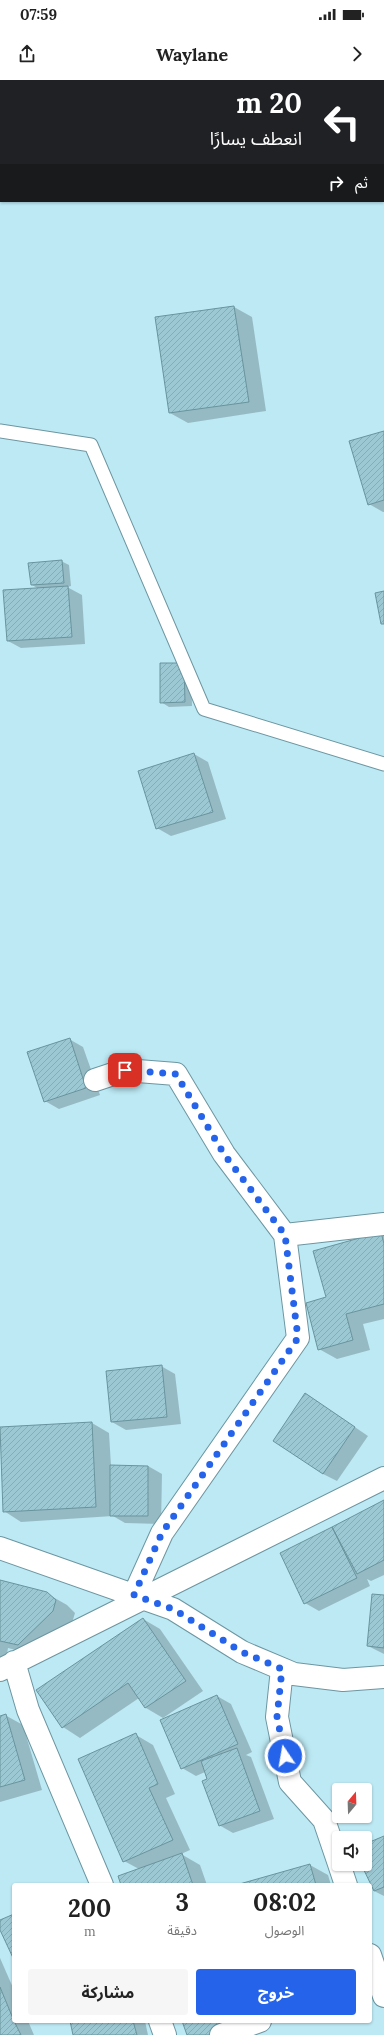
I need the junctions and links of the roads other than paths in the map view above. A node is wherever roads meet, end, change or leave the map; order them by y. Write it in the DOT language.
graph roads {
  1 [pos="0,431"];
  2 [pos="384,764"];
  3 [pos="95,1080"];
  4 [pos="384,1224"];
  5 [pos="285,1235"];
  6 [pos="384,1478"];
  7 [pos="0,1548"];
  8 [pos="139,1597"];
  9 [pos="7,1666"];
  10 [pos="282,1669"];
  11 [pos="384,1677"];
  12 [pos="332,1843"];
  13 [pos="341,1871"];
  14 [pos="101,1883"];
  15 [pos="345,1883"];
  16 [pos="372,1961"];
  17 [pos="379,1983"];
  18 [pos="161,2023"];
  19 [pos="254,2023"];
  20 [pos="165,2035"];
  21 [pos="221,2035"];
  1 -- 2 [label="lane"];
  3 -- 5 [label="street"];
  4 -- 5 [label="street"];
  5 -- 8 [label="street"];
  6 -- 8 [label="street"];
  7 -- 8 [label="street"];
  8 -- 9 [label="street"];
  8 -- 10 [label="street"];
  9 -- 14 [label="street"];
  10 -- 11 [label="street"];
  10 -- 12 [label="street"];
  13 -- 15 [label="street"];
  16 -- 17 [label="street"];
  18 -- 20 [label="street"];
  19 -- 21 [label="street"];
}
